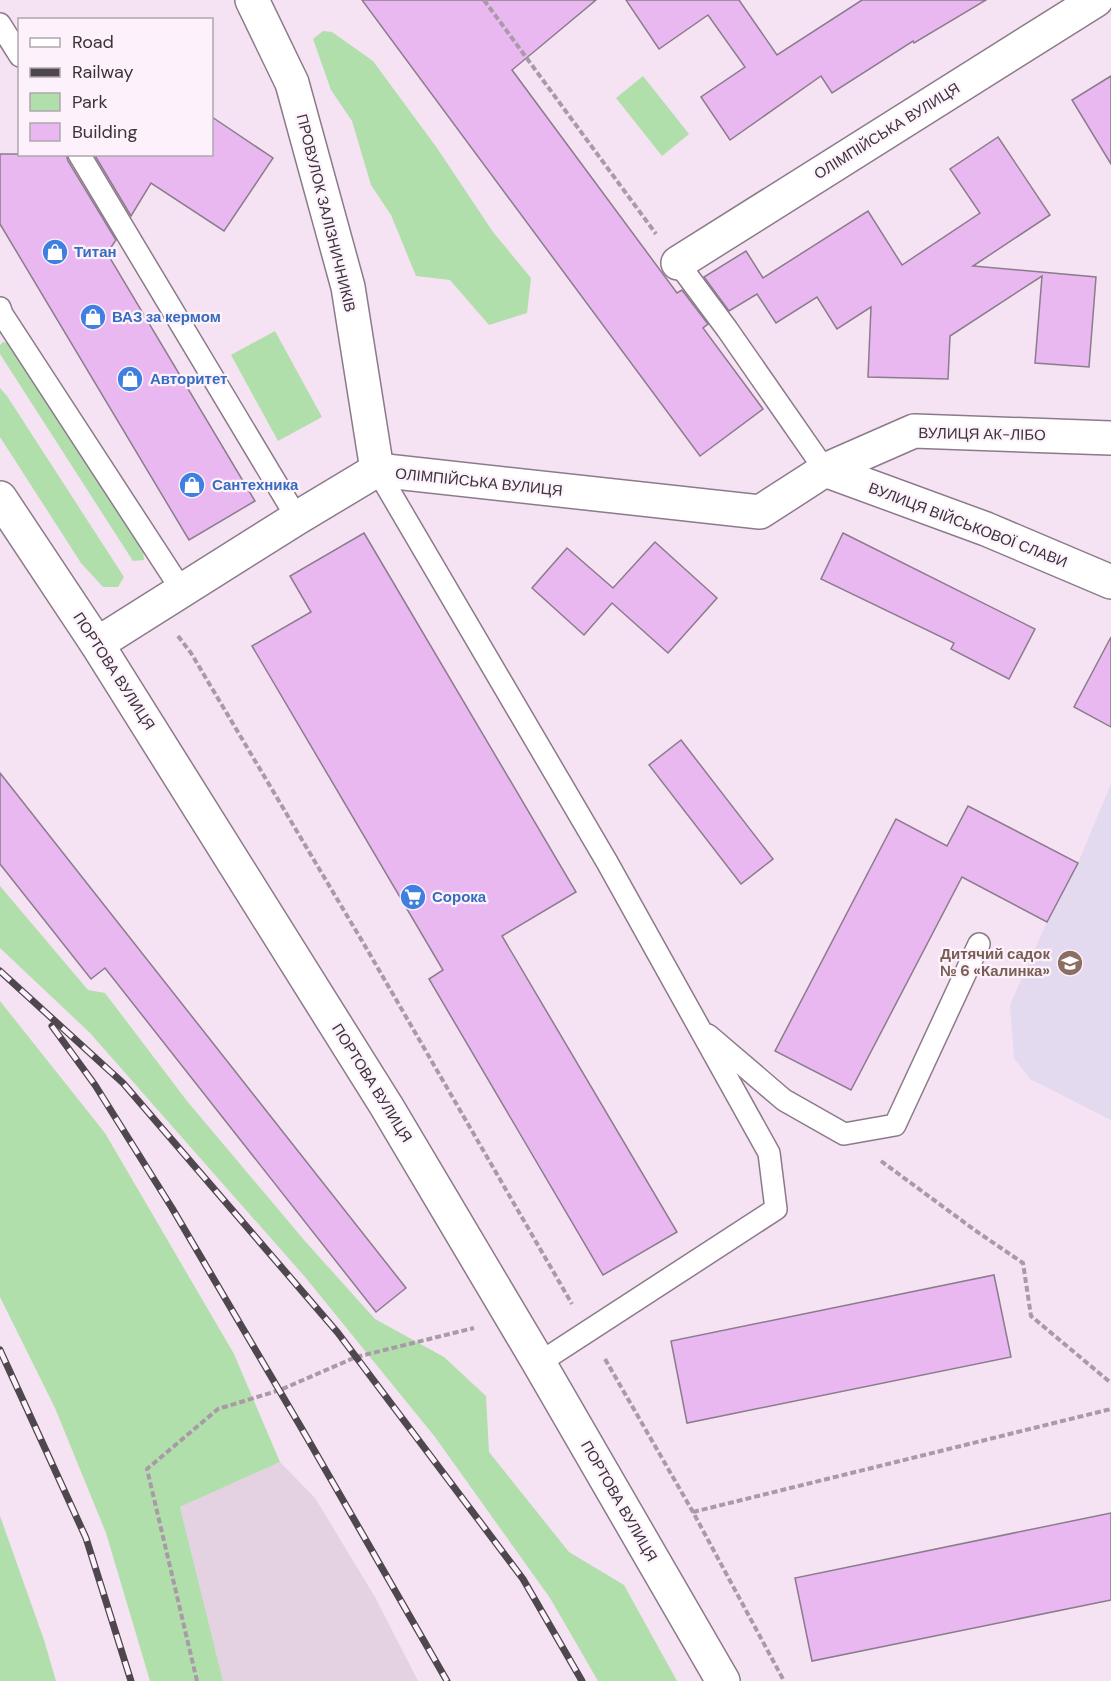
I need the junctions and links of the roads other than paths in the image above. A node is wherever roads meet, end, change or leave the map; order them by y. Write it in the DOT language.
graph roads {
  1 [pos="252,0"];
  2 [pos="1096,0"];
  3 [pos="0,24"];
  4 [pos="18,53"];
  5 [pos="80,156"];
  6 [pos="678,263"];
  7 [pos="1,312"];
  8 [pos="1111,438"];
  9 [pos="377,470"];
  10 [pos="825,470"];
  11 [pos="0,498"];
  12 [pos="297,518"];
  13 [pos="1111,582"];
  14 [pos="181,590"];
  15 [pos="97,644"];
  16 [pos="979,944"];
  17 [pos="699,1027"];
  18 [pos="539,1363"];
  19 [pos="723,1681"];
  1 -- 9 [label="street, ПРОВУЛОК ЗАЛІЗНИЧНИКІВ"];
  2 -- 6 [label="street, ОЛІМПІЙСЬКА ВУЛИЦЯ"];
  3 -- 4 [label="lane"];
  5 -- 12 [label="lane"];
  6 -- 10 [label="lane"];
  7 -- 14 [label="lane"];
  8 -- 10 [label="street, ВУЛИЦЯ АК-ЛІБО"];
  9 -- 10 [label="street, ОЛІМПІЙСЬКА ВУЛИЦЯ"];
  9 -- 12 [label="street, ОЛІМПІЙСЬКА ВУЛИЦЯ"];
  9 -- 17 [label="lane"];
  10 -- 13 [label="street, ВУЛИЦЯ ВІЙСЬКОВОЇ СЛАВИ"];
  11 -- 15 [label="street, ПОРТОВА ВУЛИЦЯ"];
  12 -- 14 [label="street, ОЛІМПІЙСЬКА ВУЛИЦЯ"];
  14 -- 15 [label="street, ОЛІМПІЙСЬКА ВУЛИЦЯ"];
  15 -- 18 [label="street, ПОРТОВА ВУЛИЦЯ"];
  16 -- 17 [label="lane"];
  17 -- 18 [label="lane"];
  18 -- 19 [label="street, ПОРТОВА ВУЛИЦЯ"];
}
